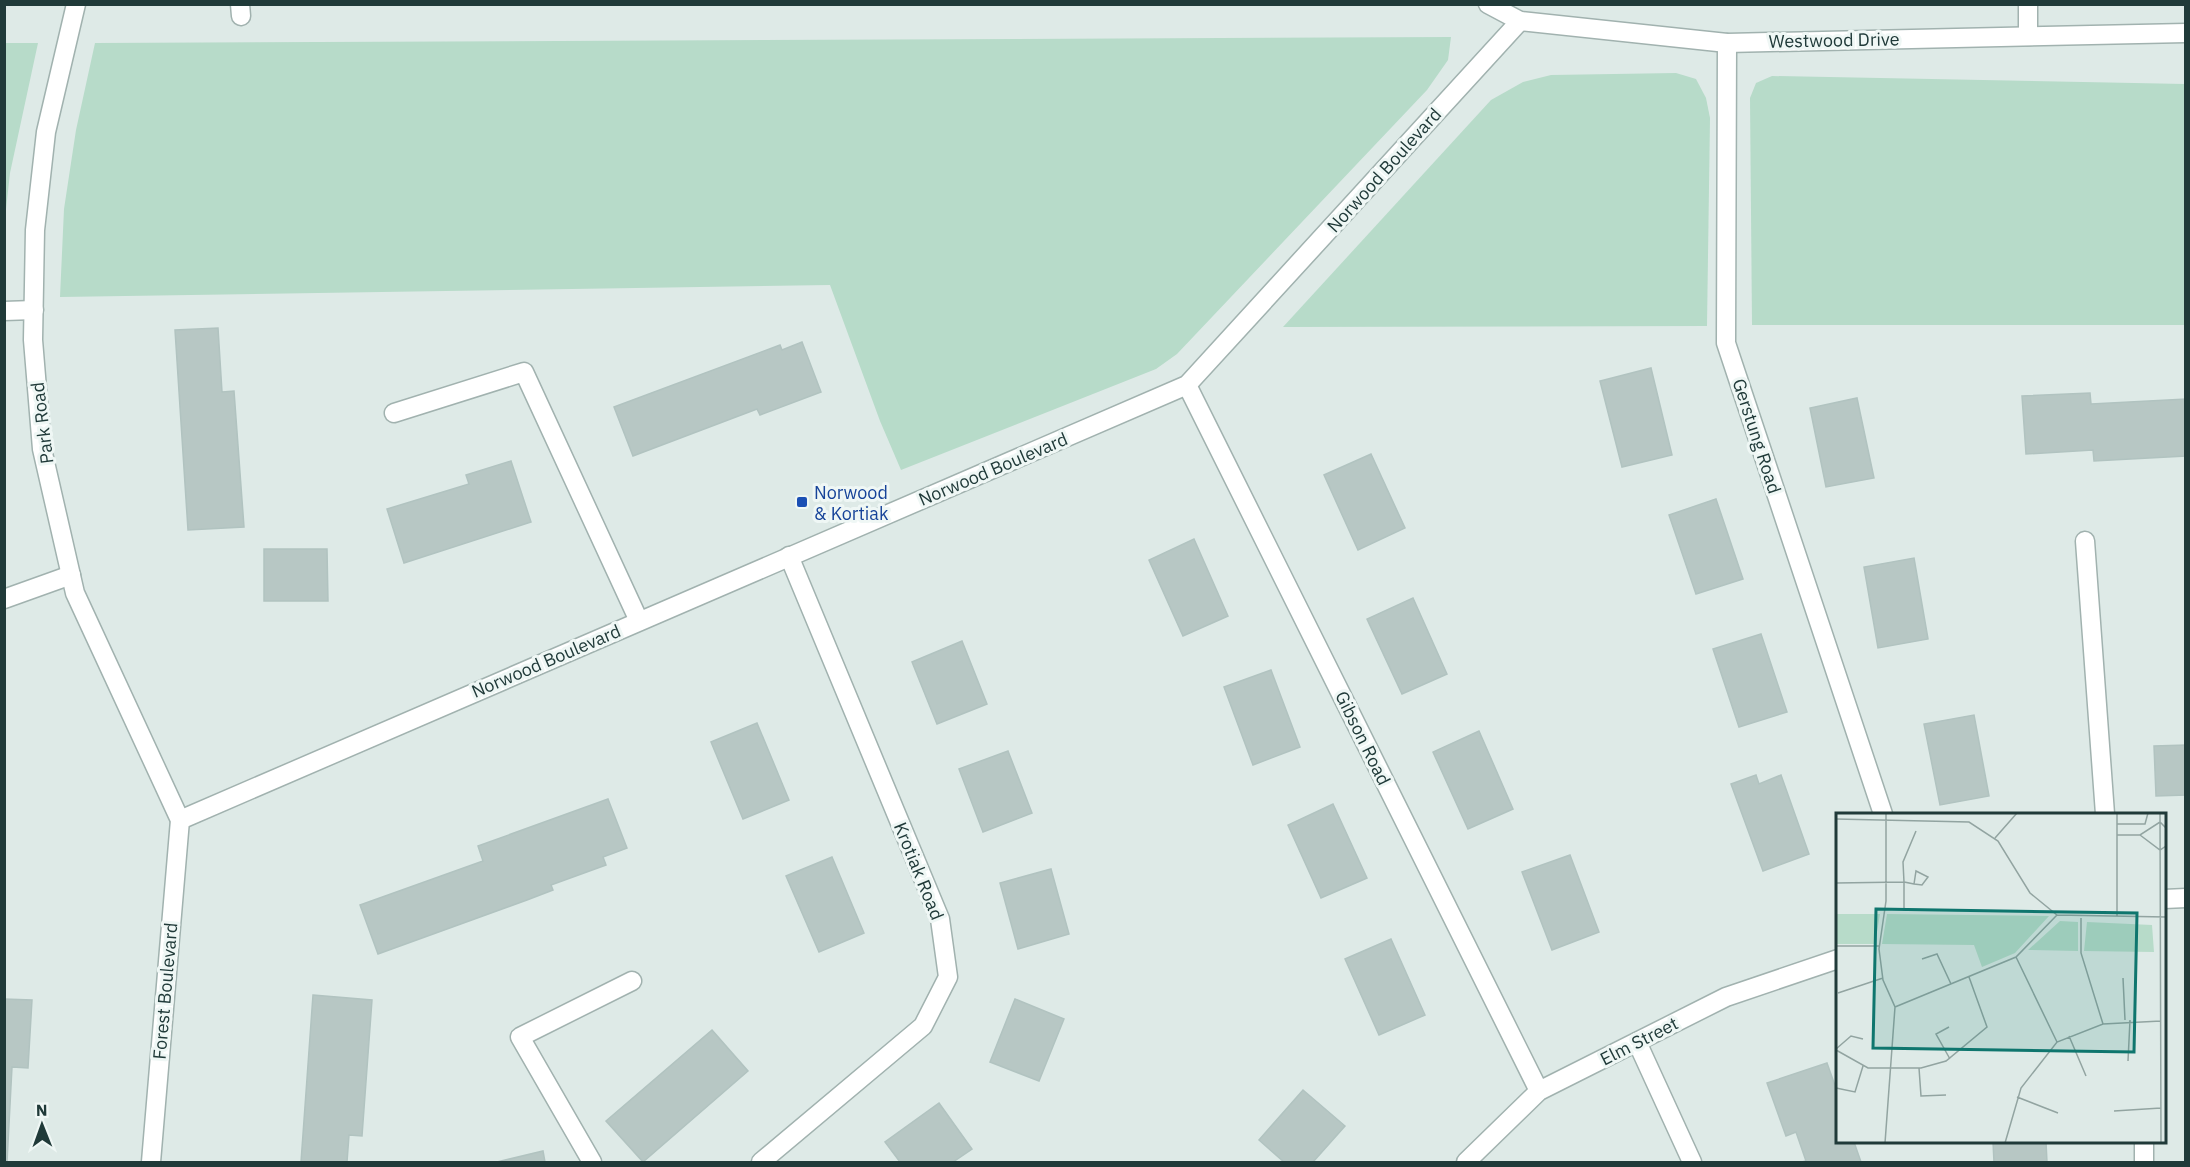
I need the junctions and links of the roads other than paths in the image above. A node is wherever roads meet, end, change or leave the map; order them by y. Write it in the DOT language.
graph roads {
  1 [pos="76,4"];
  2 [pos="1488,4"];
  3 [pos="2028,4"];
  4 [pos="1520,21"];
  5 [pos="2186,33"];
  6 [pos="2028,36"];
  7 [pos="1727,43"];
  8 [pos="34,310"];
  9 [pos="4,311"];
  10 [pos="1187,385"];
  11 [pos="394,412"];
  12 [pos="2085,541"];
  13 [pos="789,556"];
  14 [pos="71,575"];
  15 [pos="4,599"];
  16 [pos="639,621"];
  17 [pos="1882,813"];
  18 [pos="2105,813"];
  19 [pos="180,820"];
  20 [pos="2186,898"];
  21 [pos="2166,899"];
  22 [pos="1836,960"];
  23 [pos="632,981"];
  24 [pos="1637,1042"];
  25 [pos="1539,1091"];
  26 [pos="2144,1143"];
  27 [pos="151,1162"];
  28 [pos="592,1162"];
  29 [pos="761,1162"];
  30 [pos="1466,1162"];
  31 [pos="1692,1162"];
  32 [pos="2144,1162"];
  1 -- 8 [label="street, Park Road"];
  2 -- 4 [label="street, Westwood Drive"];
  3 -- 6 [label="street"];
  4 -- 7 [label="street, Westwood Drive"];
  4 -- 10 [label="street, Norwood Boulevard"];
  5 -- 6 [label="street, Westwood Drive"];
  6 -- 7 [label="street, Westwood Drive"];
  7 -- 17 [label="street, Gerstung Road"];
  8 -- 9 [label="street"];
  8 -- 14 [label="street, Park Road"];
  10 -- 13 [label="street, Norwood Boulevard"];
  10 -- 25 [label="street, Gibson Road"];
  11 -- 16 [label="street"];
  12 -- 18 [label="street"];
  13 -- 16 [label="street, Norwood Boulevard"];
  13 -- 29 [label="street, Krotiak Road"];
  14 -- 15 [label="street"];
  14 -- 19 [label="street, Park Road"];
  16 -- 19 [label="street, Norwood Boulevard"];
  19 -- 27 [label="street, Forest Boulevard"];
  20 -- 21 [label="street"];
  22 -- 24 [label="street, Elm Street"];
  23 -- 28 [label="street"];
  24 -- 25 [label="street, Elm Street"];
  24 -- 31 [label="street"];
  25 -- 30 [label="street, Elm Street"];
  26 -- 32 [label="street"];
}
